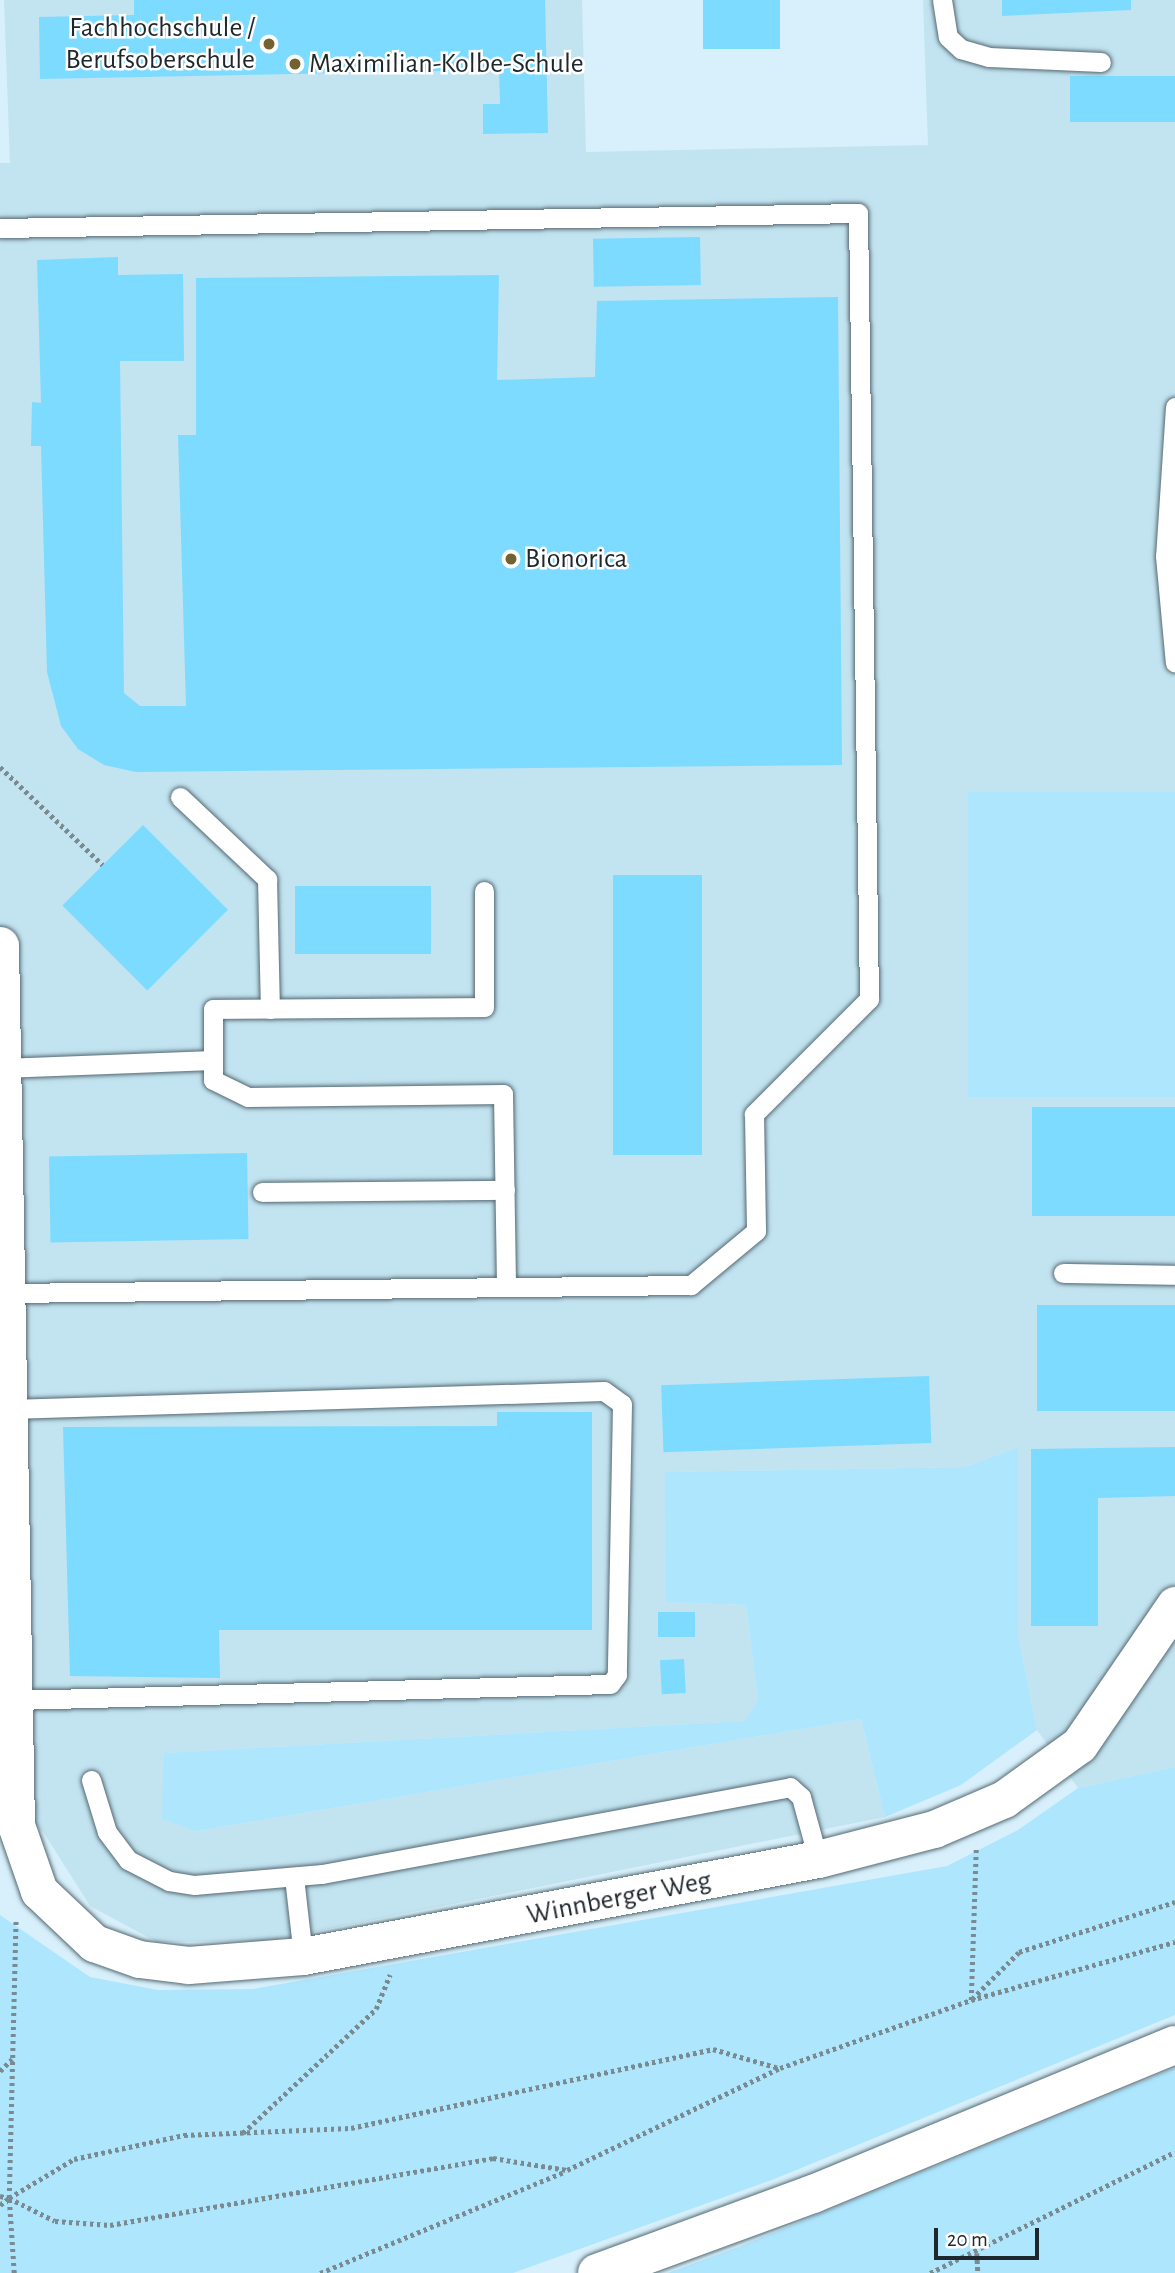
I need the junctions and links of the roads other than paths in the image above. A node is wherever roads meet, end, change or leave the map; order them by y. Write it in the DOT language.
graph roads {
  1 [pos="942,0"];
  2 [pos="1101,62"];
  3 [pos="0,228"];
  4 [pos="1175,407"];
  5 [pos="1175,663"];
  6 [pos="180,797"];
  7 [pos="484,891"];
  8 [pos="0,945"];
  9 [pos="270,1009"];
  10 [pos="213,1060"];
  11 [pos="2,1068"];
  12 [pos="505,1190"];
  13 [pos="262,1192"];
  14 [pos="1063,1273"];
  15 [pos="1175,1275"];
  16 [pos="506,1286"];
  17 [pos="7,1293"];
  18 [pos="9,1409"];
  19 [pos="1175,1605"];
  20 [pos="15,1700"];
  21 [pos="91,1780"];
  22 [pos="818,1859"];
  23 [pos="294,1877"];
  24 [pos="303,1956"];
  25 [pos="1175,2045"];
  26 [pos="597,2273"];
  1 -- 2 [label="lane"];
  3 -- 16 [label="lane"];
  4 -- 5 [label="lane"];
  6 -- 9 [label="lane"];
  7 -- 9 [label="lane"];
  8 -- 11 [label="street"];
  9 -- 10 [label="lane"];
  10 -- 11 [label="lane"];
  10 -- 12 [label="lane"];
  11 -- 17 [label="street"];
  12 -- 13 [label="lane"];
  12 -- 16 [label="lane"];
  14 -- 15 [label="lane"];
  16 -- 17 [label="lane"];
  17 -- 18 [label="street"];
  18 -- 20 [label="street"];
  18 -- 20 [label="lane"];
  19 -- 22 [label="street, Winnberger Weg"];
  20 -- 24 [label="street, Winnberger Weg"];
  21 -- 23 [label="lane"];
  22 -- 23 [label="lane"];
  22 -- 24 [label="street, Winnberger Weg"];
  23 -- 24 [label="lane"];
  25 -- 26 [label="main road"];
}
